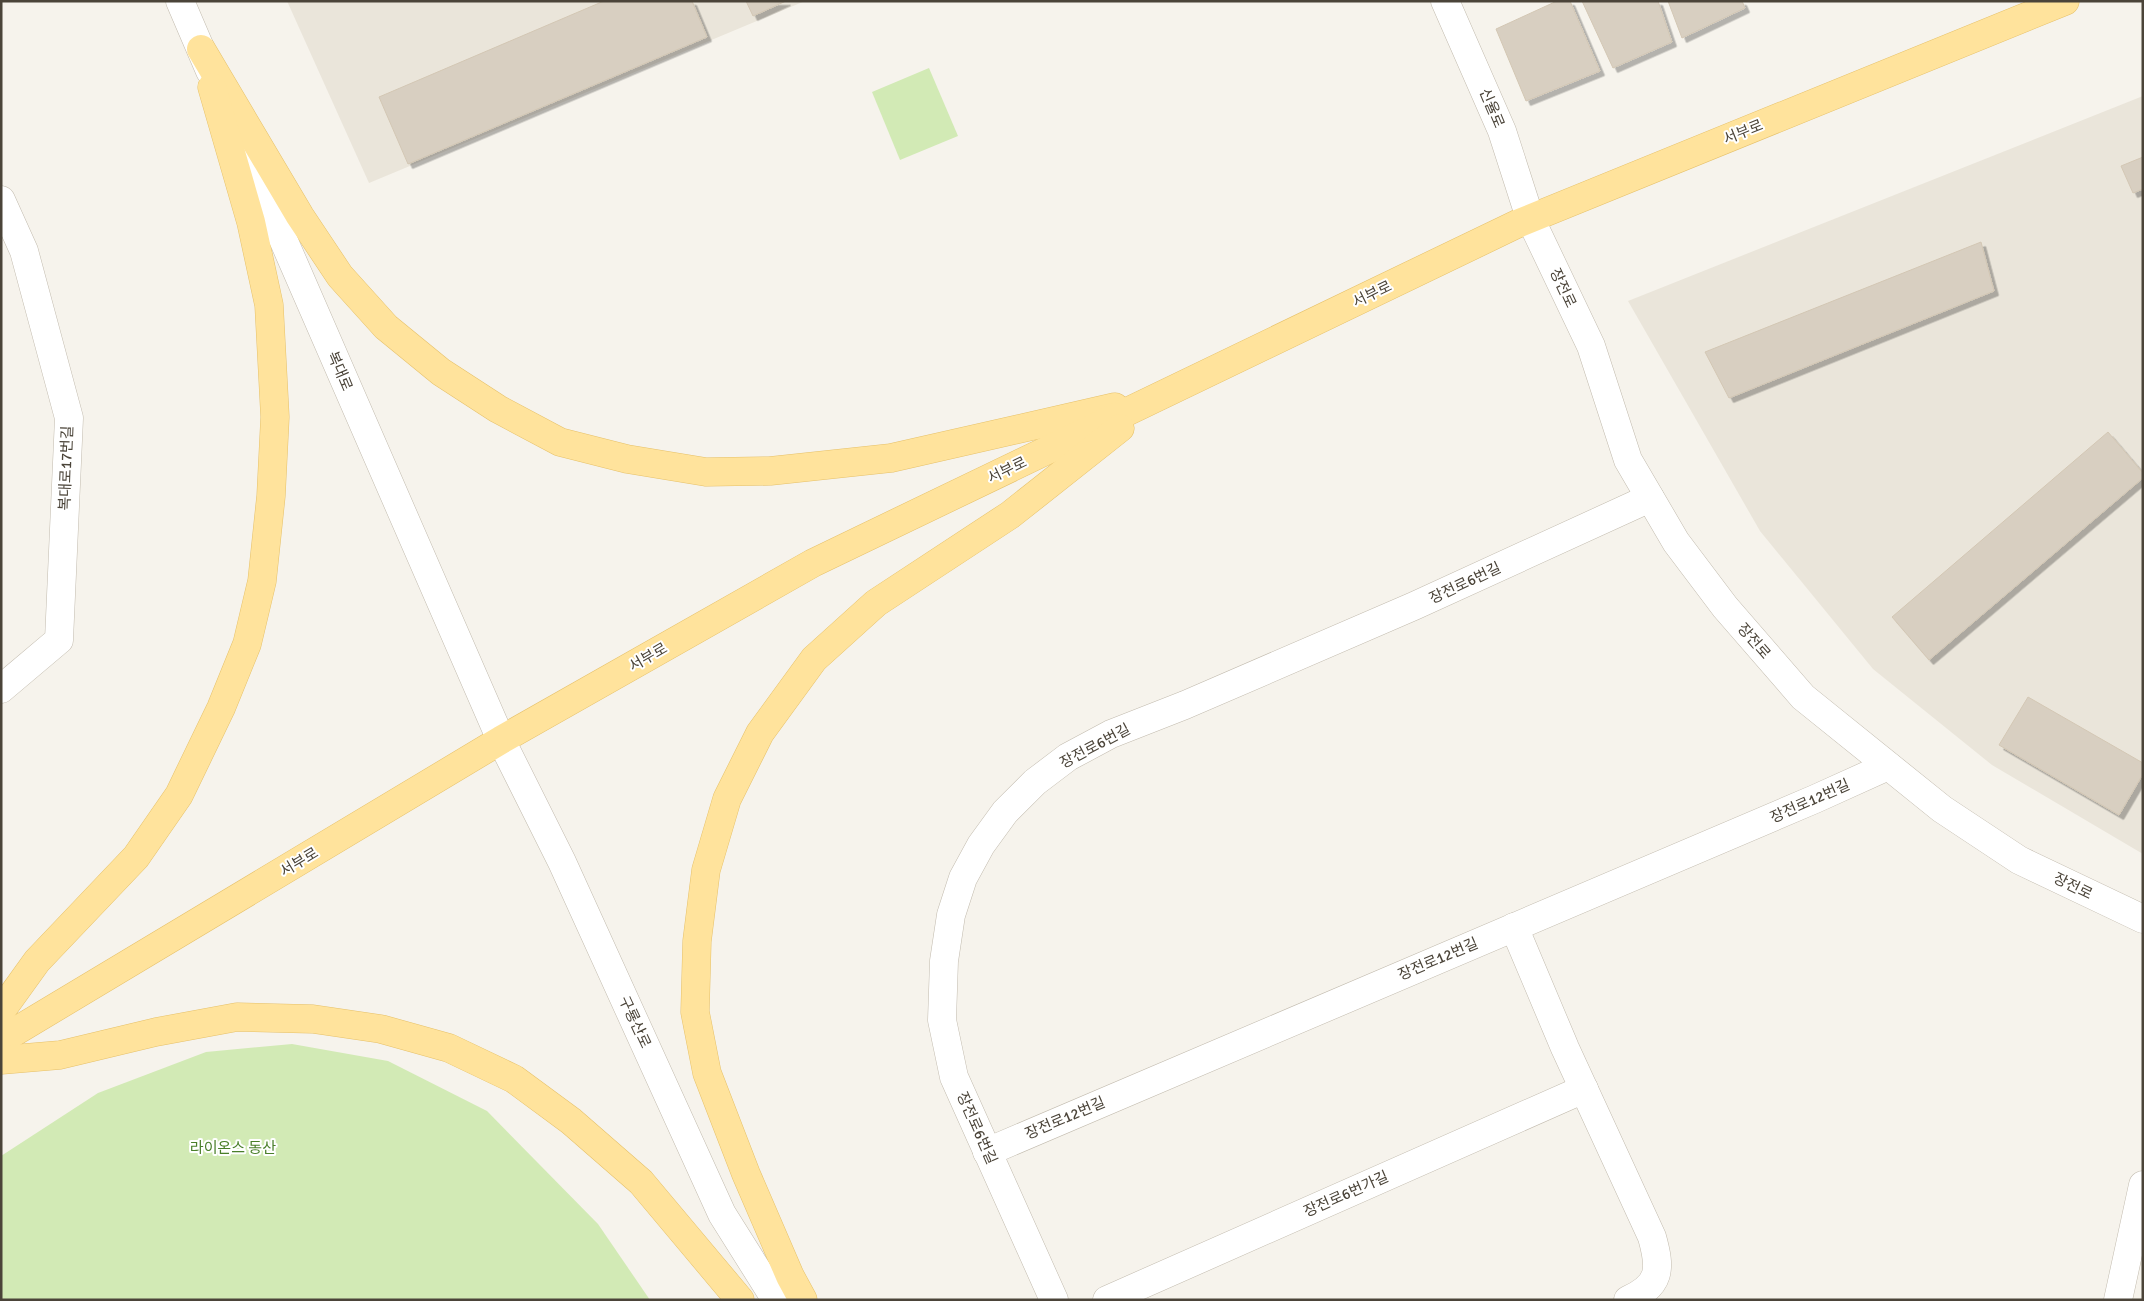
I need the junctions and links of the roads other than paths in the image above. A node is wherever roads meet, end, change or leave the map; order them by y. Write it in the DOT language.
graph roads {
  1 [pos="180,1"];
  2 [pos="1445,1"];
  3 [pos="2065,1"];
  4 [pos="201,49"];
  5 [pos="1,200"];
  6 [pos="1530,218"];
  7 [pos="1158,398"];
  8 [pos="1650,498"];
  9 [pos="1,690"];
  10 [pos="501,740"];
  11 [pos="1888,766"];
  12 [pos="2143,919"];
  13 [pos="1514,927"];
  14 [pos="1,1011"];
  15 [pos="1,1040"];
  16 [pos="1,1060"];
  17 [pos="1584,1089"];
  18 [pos="986,1152"];
  19 [pos="2143,1185"];
  20 [pos="740,1300"];
  21 [pos="776,1300"];
  22 [pos="803,1300"];
  23 [pos="1054,1300"];
  24 [pos="1107,1300"];
  25 [pos="1628,1300"];
  26 [pos="2118,1300"];
  1 -- 4 [label="street, 복대로"];
  2 -- 6 [label="street, 신율로"];
  3 -- 6 [label="main road, 서부로"];
  4 -- 7 [label="main road"];
  4 -- 10 [label="street, 복대로"];
  4 -- 14 [label="main road"];
  5 -- 9 [label="street, 복대로17번길"];
  6 -- 7 [label="main road, 서부로"];
  6 -- 8 [label="street, 장전로"];
  7 -- 10 [label="main road, 서부로"];
  7 -- 22 [label="main road"];
  8 -- 11 [label="street, 장전로"];
  8 -- 18 [label="street, 장전로6번길"];
  10 -- 15 [label="main road, 서부로"];
  10 -- 21 [label="street, 구룡산로"];
  11 -- 12 [label="street, 장전로"];
  11 -- 13 [label="street, 장전로12번길"];
  13 -- 17 [label="street"];
  13 -- 18 [label="street, 장전로12번길"];
  16 -- 20 [label="main road"];
  17 -- 24 [label="street, 장전로6번가길"];
  17 -- 25 [label="street"];
  18 -- 23 [label="street, 장전로6번길"];
  19 -- 26 [label="street"];
}
